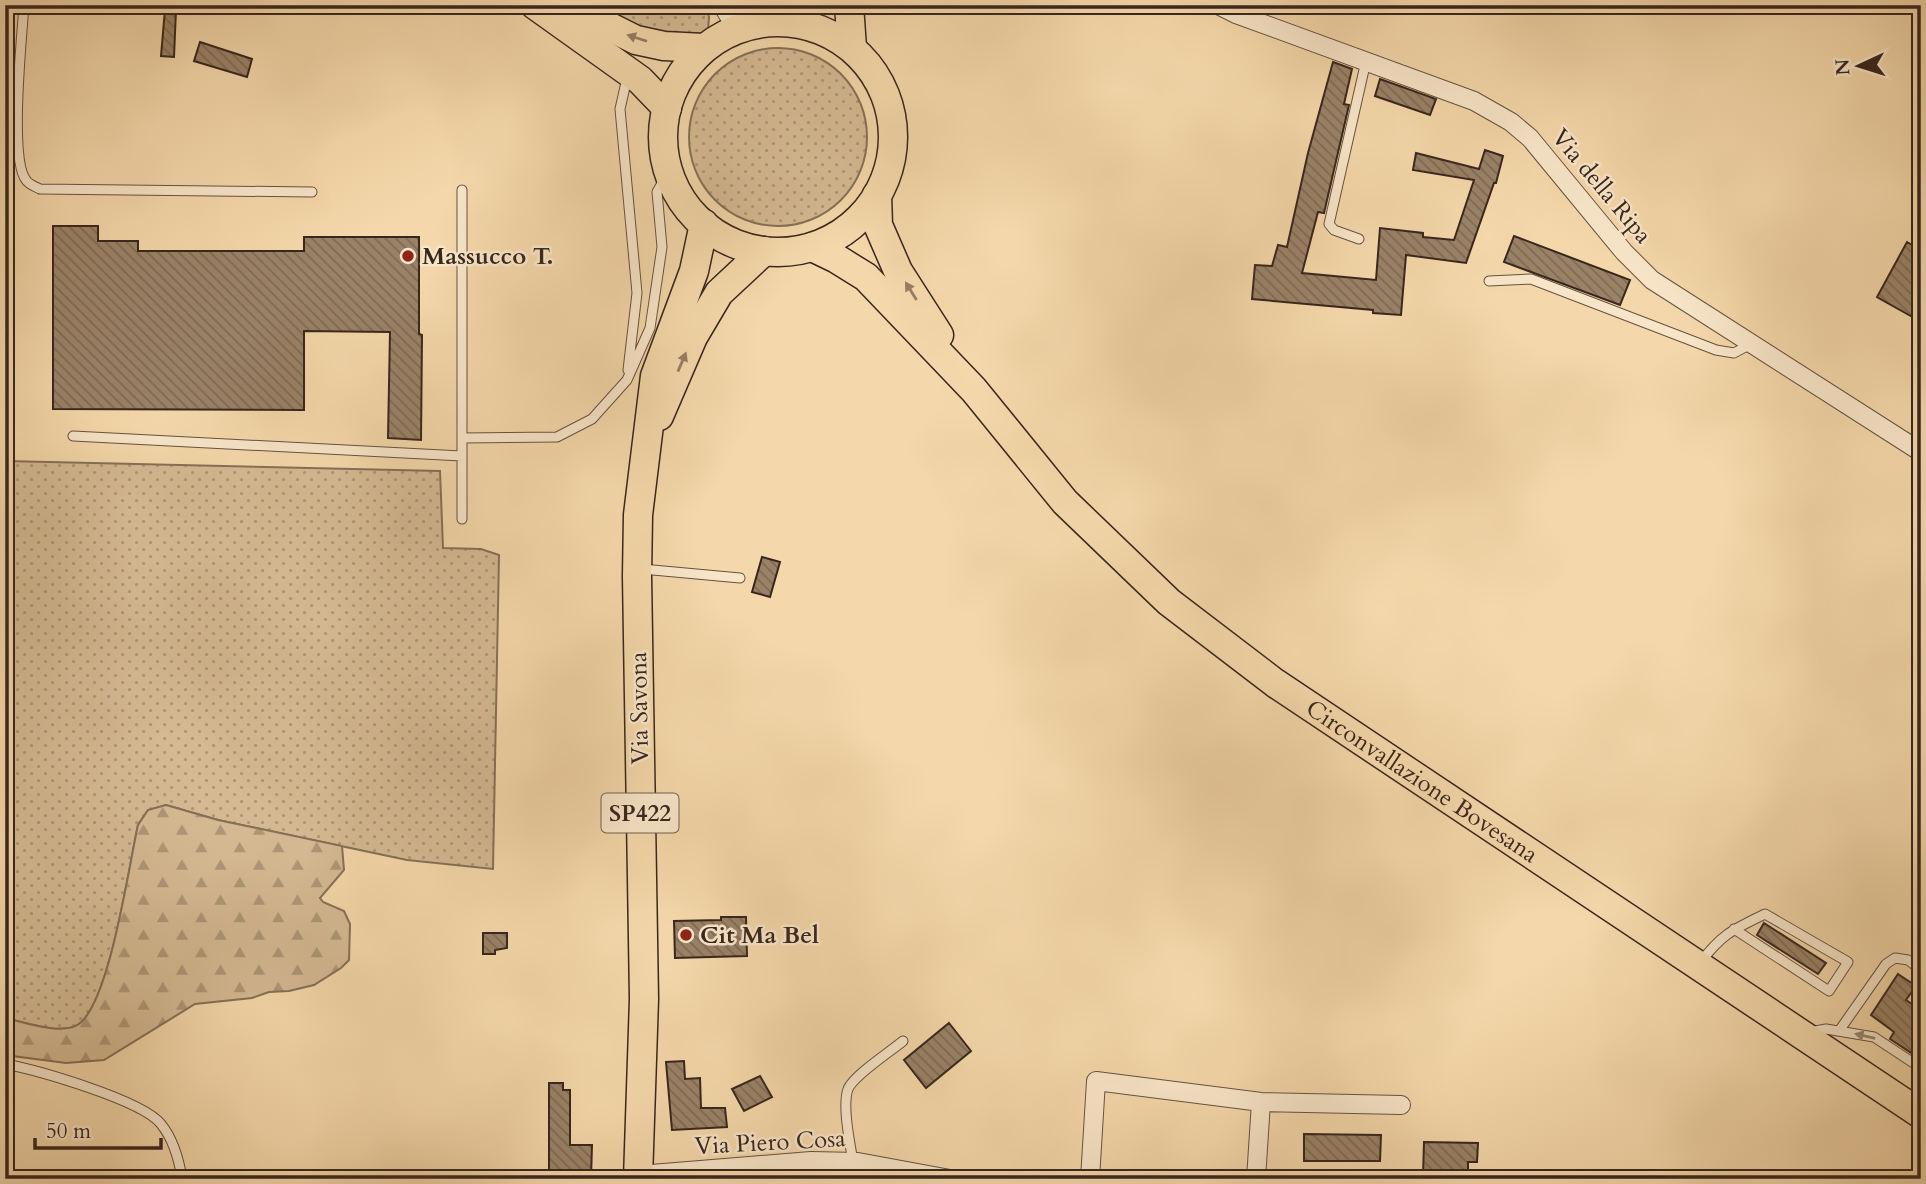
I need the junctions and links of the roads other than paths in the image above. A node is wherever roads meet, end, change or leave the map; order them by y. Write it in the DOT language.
graph roads {
  1 [pos="24,5"];
  2 [pos="535,5"];
  3 [pos="722,5"];
  4 [pos="849,5"];
  5 [pos="1218,5"];
  6 [pos="567,13"];
  7 [pos="791,13"];
  8 [pos="737,29"];
  9 [pos="704,48"];
  10 [pos="852,48"];
  11 [pos="1366,61"];
  12 [pos="629,73"];
  13 [pos="667,108"];
  14 [pos="669,171"];
  15 [pos="462,190"];
  16 [pos="312,192"];
  17 [pos="877,195"];
  18 [pos="704,224"];
  19 [pos="1359,239"];
  20 [pos="812,247"];
  21 [pos="764,251"];
  22 [pos="1489,281"];
  23 [pos="1753,343"];
  24 [pos="627,380"];
  25 [pos="974,390"];
  26 [pos="73,436"];
  27 [pos="462,438"];
  28 [pos="646,448"];
  29 [pos="1921,452"];
  30 [pos="462,456"];
  31 [pos="462,519"];
  32 [pos="637,569"];
  33 [pos="740,578"];
  34 [pos="1734,929"];
  35 [pos="1698,965"];
  36 [pos="1921,970"];
  37 [pos="1839,1031"];
  38 [pos="1802,1033"];
  39 [pos="903,1041"];
  40 [pos="5,1064"];
  41 [pos="1921,1068"];
  42 [pos="1261,1102"];
  43 [pos="1401,1105"];
  44 [pos="1921,1114"];
  45 [pos="853,1162"];
  46 [pos="903,1175"];
  47 [pos="638,1177"];
  48 [pos="182,1179"];
  49 [pos="950,1179"];
  50 [pos="1090,1179"];
  51 [pos="1256,1179"];
  1 -- 16 [label="lane"];
  2 -- 6 [label="main road"];
  3 -- 8 [label="street"];
  4 -- 10 [label="main road"];
  5 -- 11 [label="street, Via della Ripa"];
  9 -- 6 [label="main road, one-way"];
  6 -- 12 [label="main road"];
  7 -- 8 [label="main road"];
  7 -- 10 [label="main road"];
  8 -- 9 [label="main road"];
  9 -- 13 [label="main road"];
  10 -- 17 [label="main road"];
  11 -- 19 [label="lane"];
  11 -- 23 [label="street, Via della Ripa"];
  12 -- 13 [label="main road"];
  12 -- 24 [label="lane"];
  13 -- 14 [label="main road"];
  14 -- 18 [label="main road"];
  14 -- 24 [label="lane"];
  15 -- 27 [label="lane"];
  17 -- 20 [label="main road"];
  25 -- 17 [label="main road, Circonvallazione Bovesana, one-way"];
  18 -- 21 [label="main road"];
  18 -- 28 [label="main road, Via Savona / SP422"];
  20 -- 21 [label="main road"];
  20 -- 25 [label="main road, Circonvallazione Bovesana"];
  28 -- 21 [label="main road, Via Savona / SP422, one-way"];
  22 -- 23 [label="lane"];
  23 -- 29 [label="street, Via della Ripa"];
  24 -- 27 [label="lane"];
  25 -- 35 [label="main road, Circonvallazione Bovesana"];
  26 -- 30 [label="lane"];
  27 -- 30 [label="lane"];
  28 -- 32 [label="main road, Via Savona / SP422"];
  30 -- 31 [label="lane"];
  32 -- 33 [label="lane"];
  32 -- 47 [label="main road, Via Savona / SP422"];
  34 -- 34 [label="lane"];
  34 -- 35 [label="lane"];
  35 -- 38 [label="main road, Circonvallazione Bovesana"];
  36 -- 37 [label="lane"];
  37 -- 38 [label="lane"];
  41 -- 37 [label="lane, one-way"];
  38 -- 44 [label="main road, Circonvallazione Bovesana"];
  39 -- 45 [label="lane"];
  40 -- 48 [label="lane"];
  42 -- 43 [label="street"];
  42 -- 50 [label="street"];
  42 -- 51 [label="street"];
  45 -- 46 [label="street, Via Piero Cosa"];
  45 -- 47 [label="street, Via Piero Cosa"];
  46 -- 49 [label="street, Via Piero Cosa"];
}
